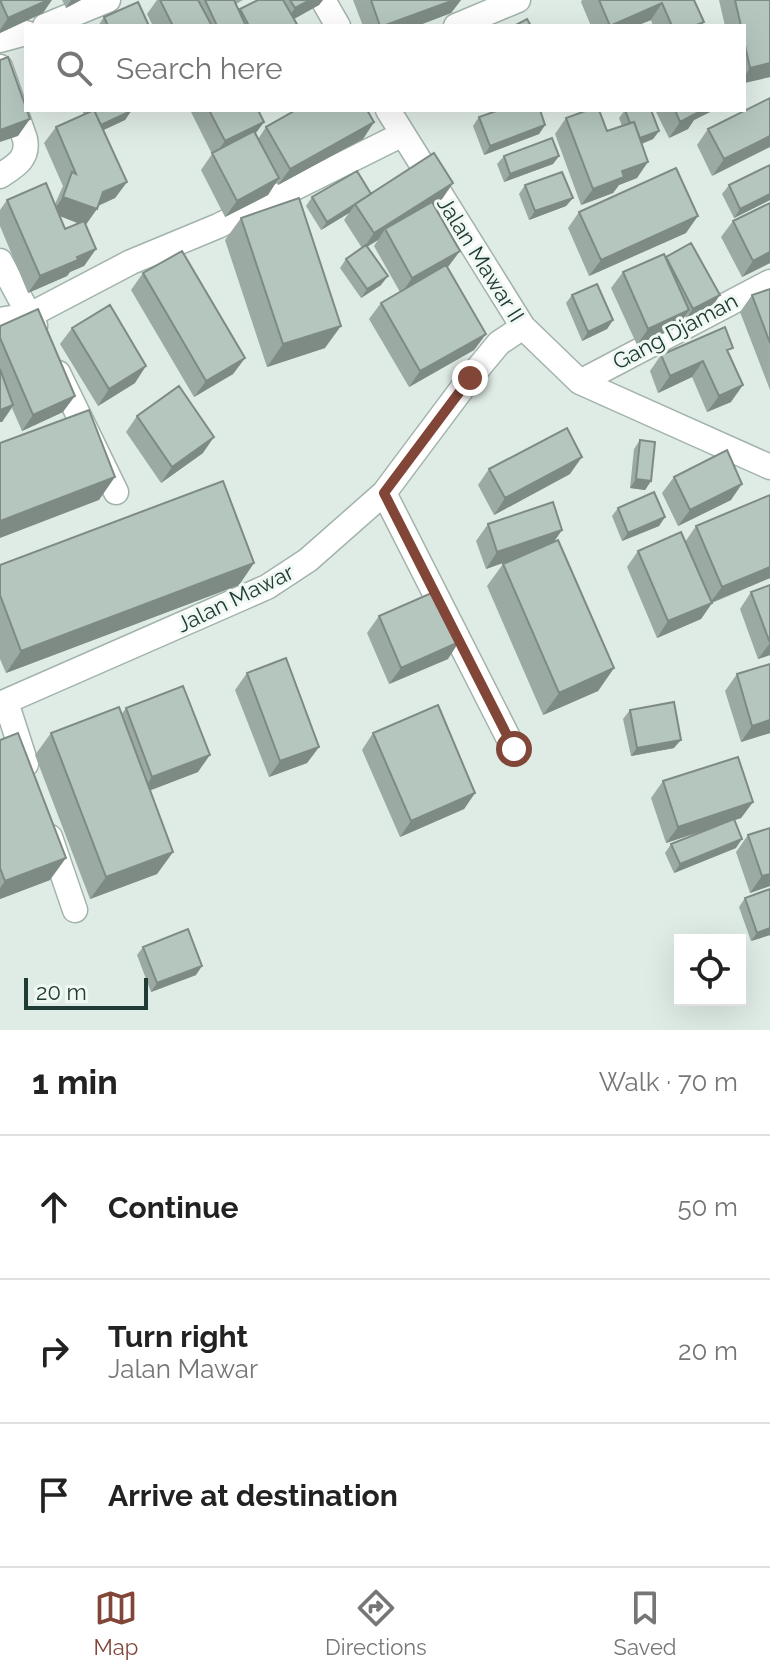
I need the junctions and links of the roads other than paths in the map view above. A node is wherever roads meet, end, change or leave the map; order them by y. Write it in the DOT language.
graph roads {
  1 [pos="108,0"];
  2 [pos="323,0"];
  3 [pos="518,0"];
  4 [pos="50,24"];
  5 [pos="337,24"];
  6 [pos="461,24"];
  7 [pos="24,34"];
  8 [pos="0,40"];
  9 [pos="0,67"];
  10 [pos="389,112"];
  11 [pos="403,134"];
  12 [pos="0,176"];
  13 [pos="0,261"];
  14 [pos="770,282"];
  15 [pos="30,315"];
  16 [pos="0,320"];
  17 [pos="523,327"];
  18 [pos="580,382"];
  19 [pos="770,467"];
  20 [pos="116,492"];
  21 [pos="384,493"];
  22 [pos="3,703"];
  23 [pos="514,749"];
  24 [pos="35,791"];
  25 [pos="45,821"];
  26 [pos="75,910"];
  1 -- 4 [label="street"];
  2 -- 5 [label="street"];
  3 -- 6 [label="street"];
  7 -- 8 [label="street"];
  9 -- 12 [label="street"];
  10 -- 11 [label="street, Jalan Mawar II"];
  11 -- 15 [label="street"];
  11 -- 17 [label="street, Jalan Mawar II"];
  13 -- 15 [label="street"];
  14 -- 18 [label="street, Gang Djaman"];
  15 -- 16 [label="street"];
  15 -- 20 [label="street"];
  17 -- 18 [label="street, Jalan Mawar II"];
  17 -- 21 [label="street, Jalan Mawar"];
  18 -- 19 [label="street, Jalan Mawar II"];
  21 -- 22 [label="street, Jalan Mawar"];
  21 -- 23 [label="street"];
  22 -- 24 [label="street"];
  25 -- 26 [label="street"];
}
